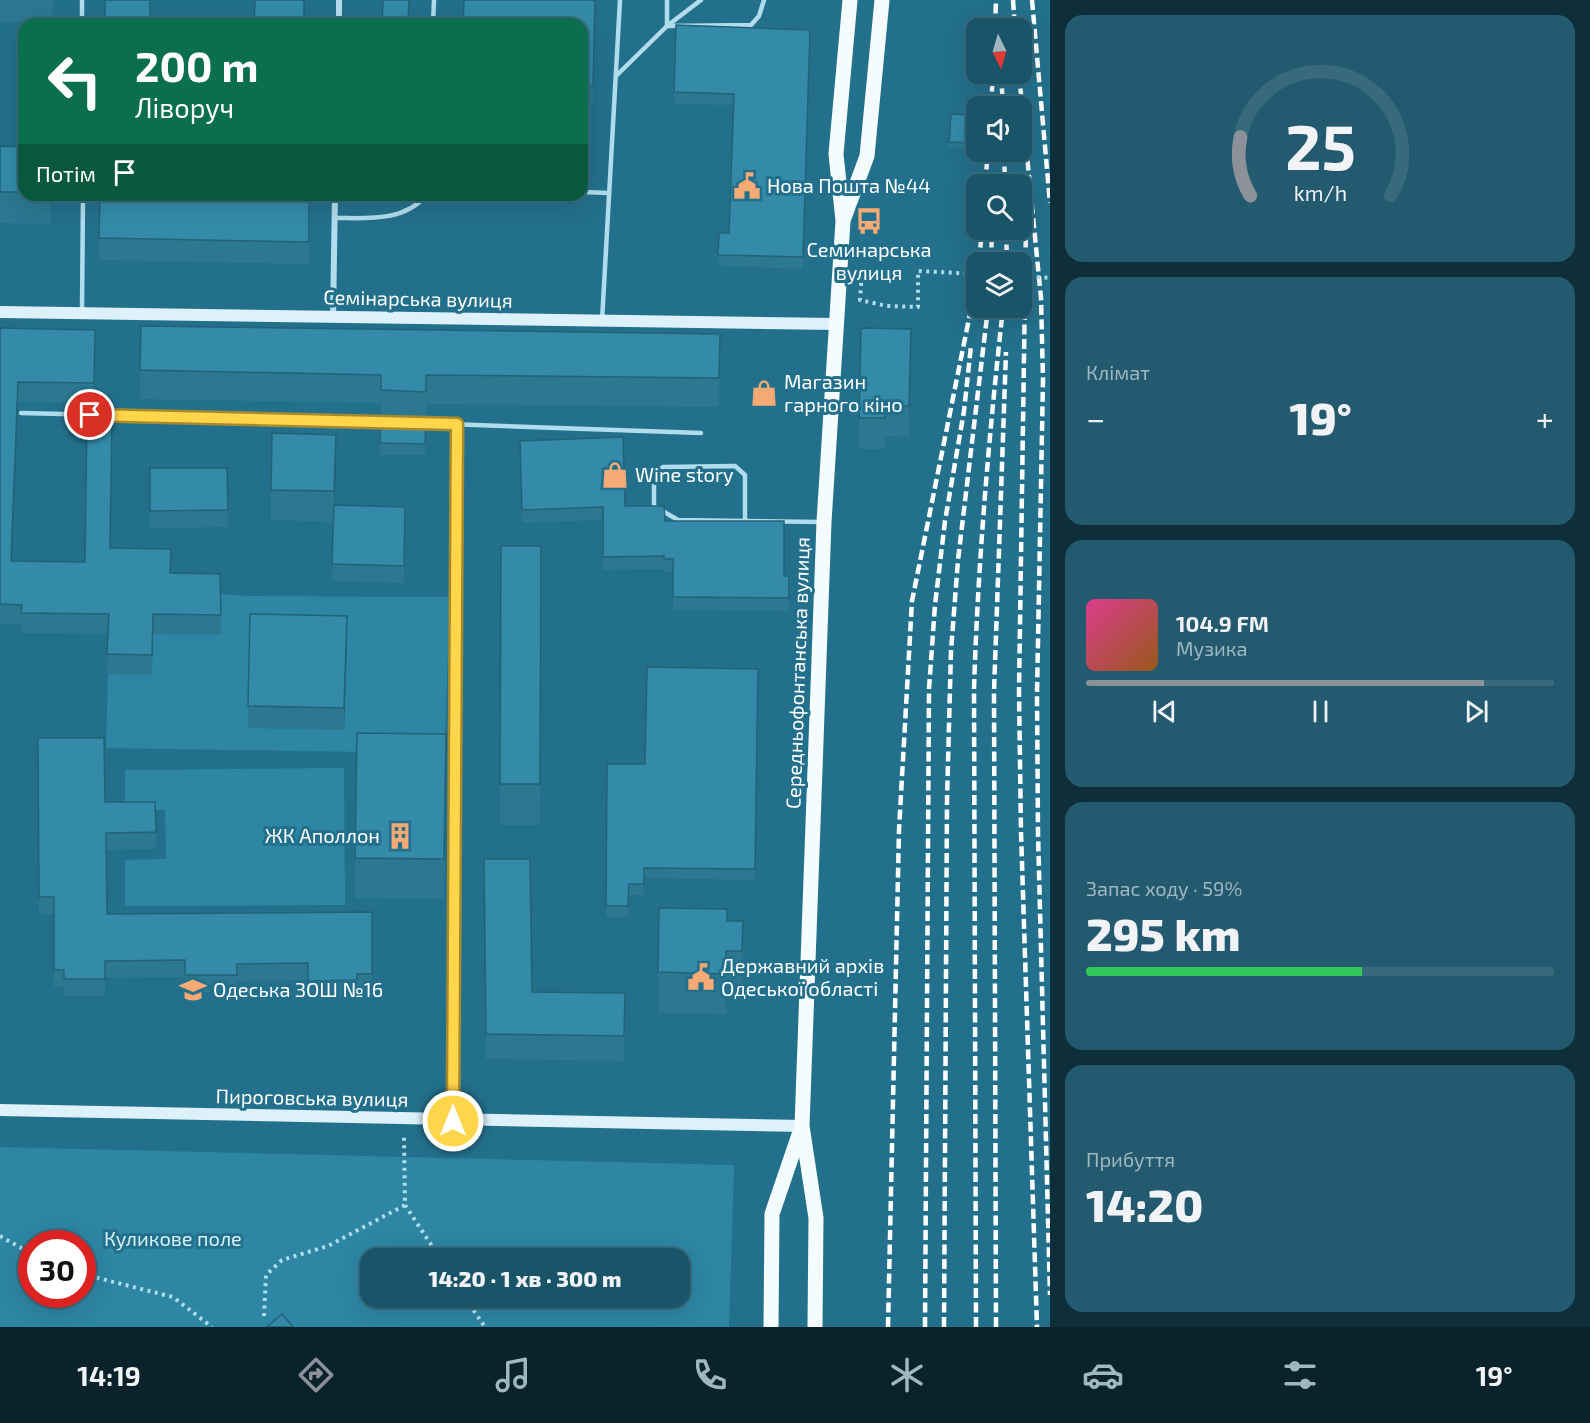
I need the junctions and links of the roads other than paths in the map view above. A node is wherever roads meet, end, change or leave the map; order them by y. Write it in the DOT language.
graph roads {
  1 [pos="82,0"];
  2 [pos="339,0"];
  3 [pos="434,0"];
  4 [pos="620,0"];
  5 [pos="667,0"];
  6 [pos="701,0"];
  7 [pos="764,0"];
  8 [pos="850,0"];
  9 [pos="882,0"];
  10 [pos="82,18"];
  11 [pos="339,18"];
  12 [pos="433,18"];
  13 [pos="667,26"];
  14 [pos="616,76"];
  15 [pos="588,192"];
  16 [pos="609,193"];
  17 [pos="82,201"];
  18 [pos="335,201"];
  19 [pos="421,201"];
  20 [pos="335,218"];
  21 [pos="843,221"];
  22 [pos="0,312"];
  23 [pos="82,313"];
  24 [pos="333,317"];
  25 [pos="602,321"];
  26 [pos="836,324"];
  27 [pos="21,413"];
  28 [pos="386,422"];
  29 [pos="410,423"];
  30 [pos="457,424"];
  31 [pos="701,433"];
  32 [pos="745,521"];
  33 [pos="824,522"];
  34 [pos="0,1110"];
  35 [pos="453,1121"];
  36 [pos="802,1126"];
  37 [pos="771,1327"];
  38 [pos="815,1327"];
  1 -- 10 [label="lane"];
  2 -- 11 [label="street"];
  3 -- 12 [label="lane"];
  4 -- 14 [label="lane"];
  5 -- 13 [label="lane"];
  6 -- 13 [label="lane"];
  7 -- 13 [label="lane"];
  8 -- 21 [label="main road, Середньофонтанська вулиця"];
  9 -- 21 [label="main road, Середньофонтанська вулиця"];
  13 -- 14 [label="lane"];
  14 -- 16 [label="lane"];
  15 -- 16 [label="lane"];
  16 -- 25 [label="lane"];
  17 -- 23 [label="lane"];
  18 -- 20 [label="street"];
  19 -- 20 [label="lane"];
  20 -- 24 [label="street"];
  21 -- 26 [label="main road, Середньофонтанська вулиця"];
  22 -- 23 [label="street, Семінарська вулиця"];
  23 -- 24 [label="street, Семінарська вулиця"];
  24 -- 25 [label="street, Семінарська вулиця"];
  25 -- 26 [label="street, Семінарська вулиця"];
  26 -- 33 [label="main road, Середньофонтанська вулиця"];
  27 -- 28 [label="lane"];
  29 -- 30 [label="lane"];
  30 -- 31 [label="lane"];
  30 -- 35 [label="street"];
  32 -- 32 [label="lane"];
  32 -- 33 [label="lane"];
  33 -- 36 [label="main road, Середньофонтанська вулиця"];
  34 -- 35 [label="street, Пироговська вулиця"];
  35 -- 36 [label="street, Пироговська вулиця"];
  36 -- 37 [label="main road, Середньофонтанська вулиця"];
  36 -- 38 [label="main road, Середньофонтанська вулиця"];
}
